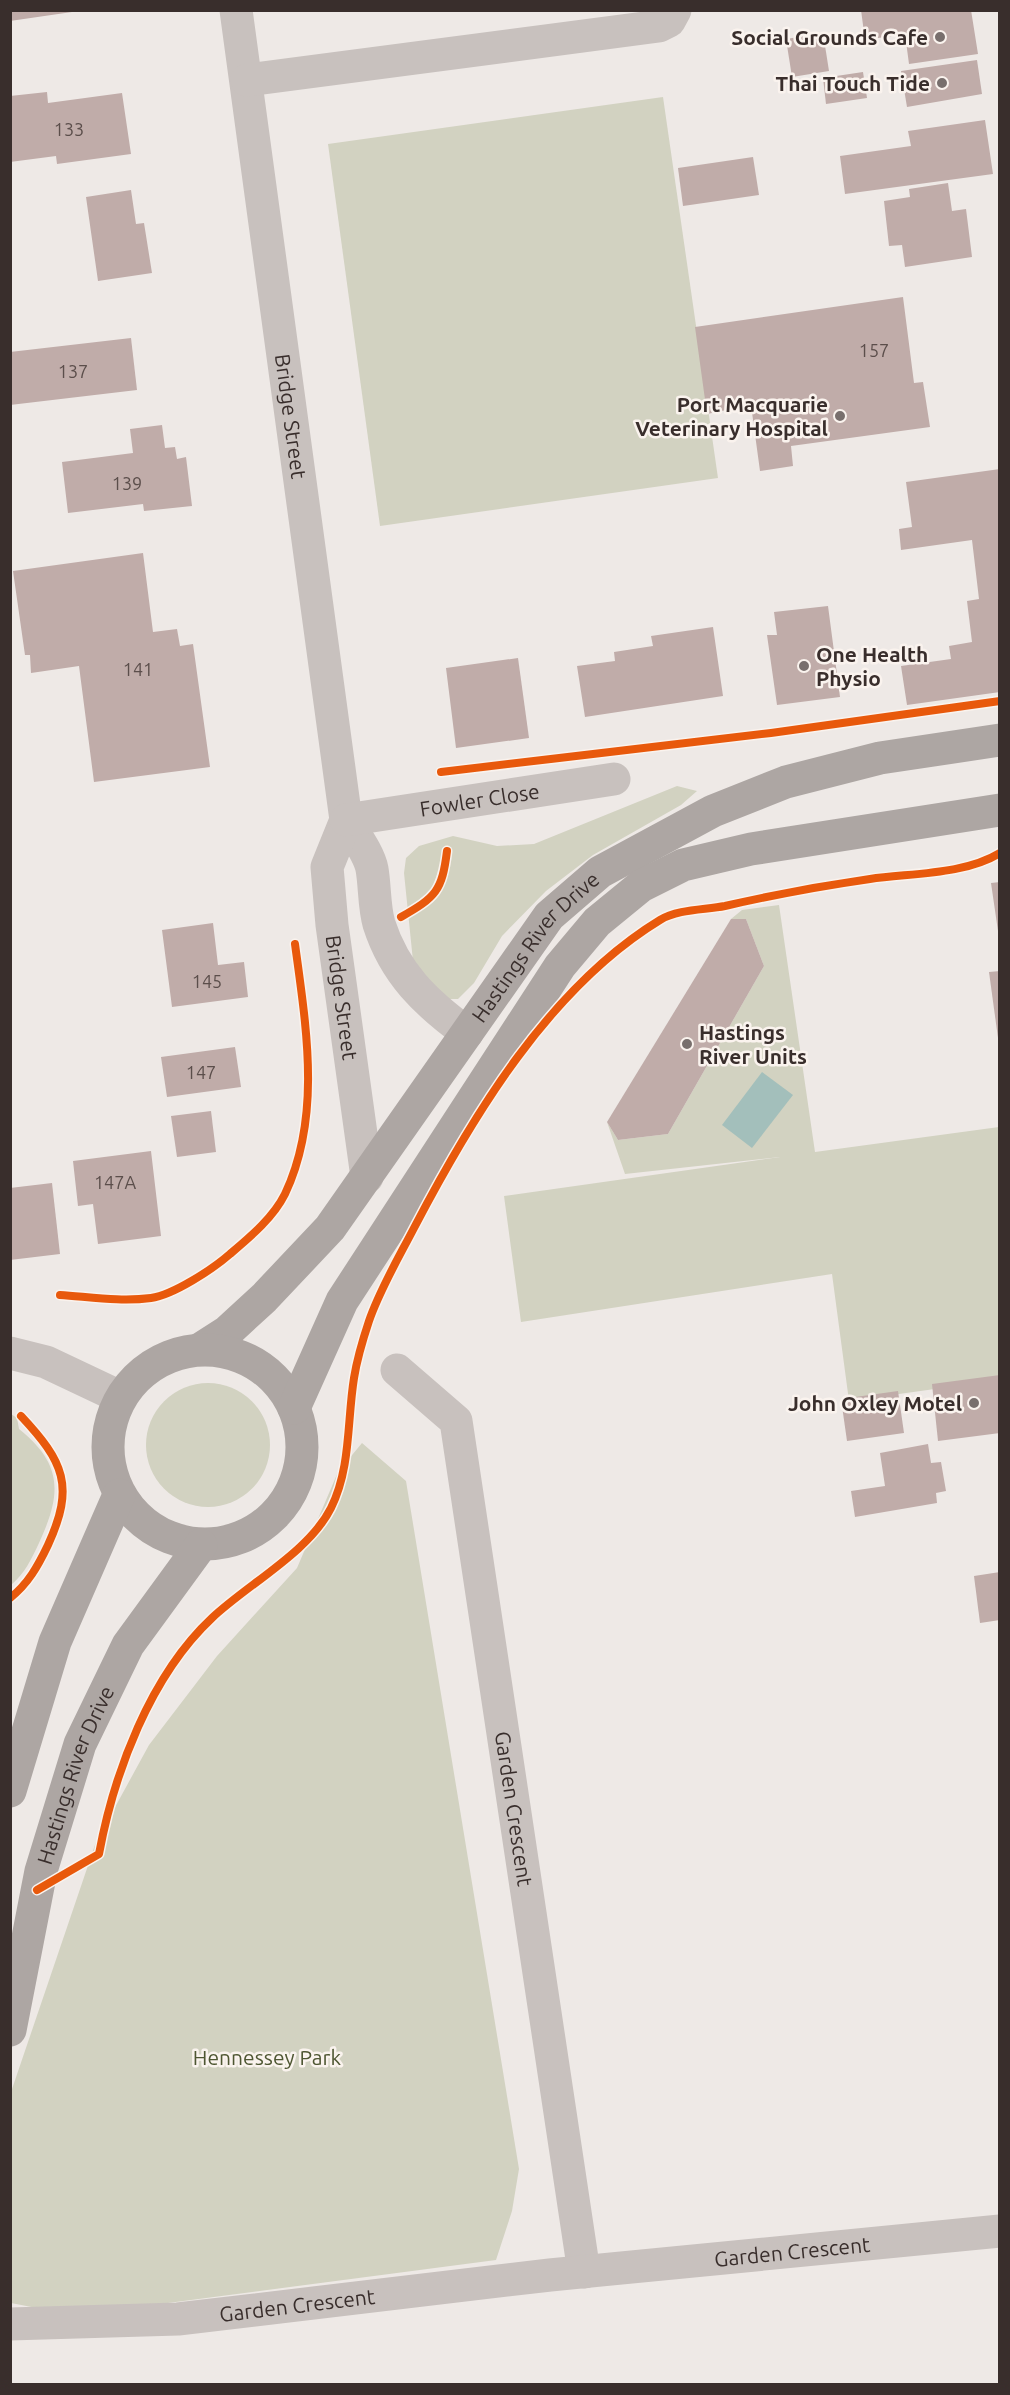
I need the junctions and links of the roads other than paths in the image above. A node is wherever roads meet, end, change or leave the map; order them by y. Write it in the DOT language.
graph roads {
  1 [pos="236,10"];
  2 [pos="675,10"];
  3 [pos="247,81"];
  4 [pos="999,740"];
  5 [pos="614,779"];
  6 [pos="999,810"];
  7 [pos="346,820"];
  8 [pos="467,1033"];
  9 [pos="367,1178"];
  10 [pos="202,1348"];
  11 [pos="10,1353"];
  12 [pos="397,1370"];
  13 [pos="120,1397"];
  14 [pos="294,1408"];
  15 [pos="119,1495"];
  16 [pos="201,1545"];
  17 [pos="10,1791"];
  18 [pos="10,2030"];
  19 [pos="999,2231"];
  20 [pos="584,2272"];
  21 [pos="10,2324"];
  1 -- 3 [label="street, Bridge Street"];
  2 -- 3 [label="street"];
  3 -- 7 [label="street, Bridge Street"];
  4 -- 8 [label="main road, Hastings River Drive"];
  5 -- 7 [label="street, Fowler Close"];
  6 -- 14 [label="main road, Hastings River Drive"];
  7 -- 8 [label="street, Bridge Street"];
  7 -- 9 [label="street, Bridge Street"];
  8 -- 9 [label="main road, Hastings River Drive"];
  9 -- 10 [label="main road, Hastings River Drive"];
  10 -- 13 [label="main road"];
  10 -- 14 [label="main road"];
  11 -- 13 [label="street"];
  12 -- 20 [label="street, Garden Crescent"];
  13 -- 15 [label="main road"];
  14 -- 16 [label="main road"];
  15 -- 16 [label="main road"];
  15 -- 17 [label="main road"];
  16 -- 18 [label="main road, Hastings River Drive"];
  19 -- 20 [label="street, Garden Crescent"];
  20 -- 21 [label="street, Garden Crescent"];
}
